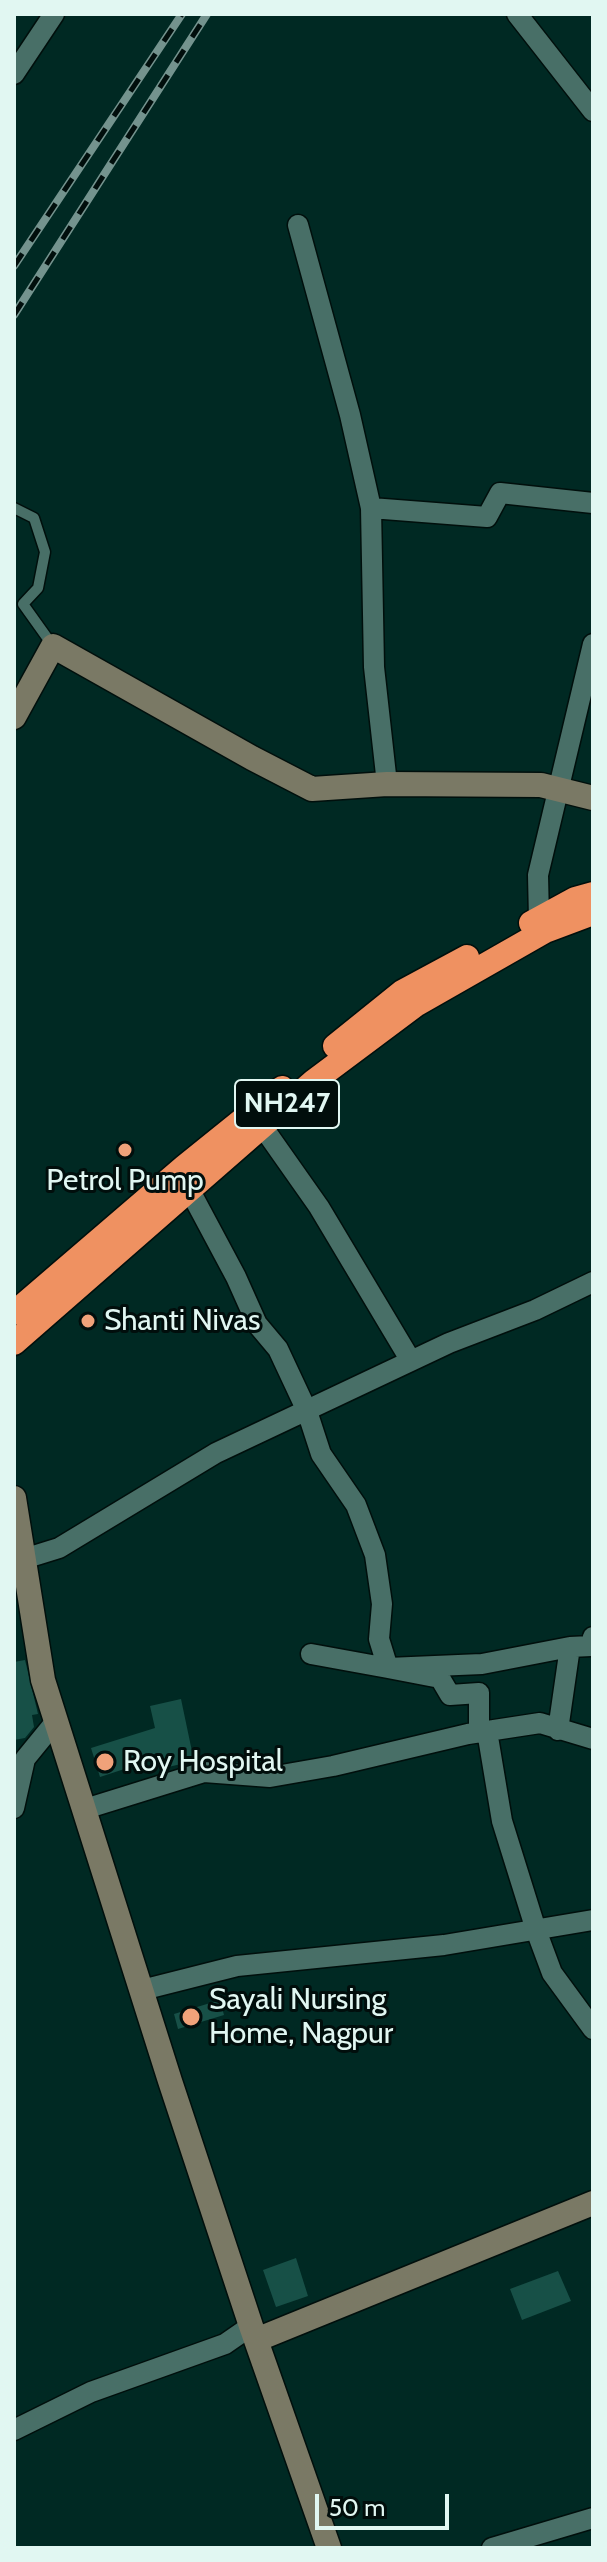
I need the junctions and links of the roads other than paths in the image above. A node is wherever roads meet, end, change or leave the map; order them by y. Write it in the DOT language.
graph roads {
  1 [pos="54,14"];
  2 [pos="517,14"];
  3 [pos="18,63"];
  4 [pos="593,111"];
  5 [pos="298,225"];
  6 [pos="593,503"];
  7 [pos="14,508"];
  8 [pos="371,508"];
  9 [pos="19,603"];
  10 [pos="593,644"];
  11 [pos="53,646"];
  12 [pos="14,717"];
  13 [pos="387,784"];
  14 [pos="557,789"];
  15 [pos="593,798"];
  16 [pos="593,894"];
  17 [pos="593,913"];
  18 [pos="542,925"];
  19 [pos="262,1126"];
  20 [pos="203,1164"];
  21 [pos="189,1189"];
  22 [pos="145,1213"];
  23 [pos="593,1282"];
  24 [pos="14,1313"];
  25 [pos="14,1343"];
  26 [pos="411,1361"];
  27 [pos="307,1411"];
  28 [pos="14,1498"];
  29 [pos="19,1561"];
  30 [pos="593,1637"];
  31 [pos="570,1647"];
  32 [pos="311,1654"];
  33 [pos="388,1668"];
  34 [pos="56,1721"];
  35 [pos="558,1730"];
  36 [pos="483,1732"];
  37 [pos="593,1739"];
  38 [pos="20,1760"];
  39 [pos="14,1808"];
  40 [pos="85,1809"];
  41 [pos="593,1920"];
  42 [pos="536,1930"];
  43 [pos="142,1990"];
  44 [pos="593,2029"];
  45 [pos="593,2203"];
  46 [pos="254,2333"];
  47 [pos="14,2430"];
  48 [pos="593,2518"];
  49 [pos="329,2548"];
  50 [pos="492,2548"];
  1 -- 3 [label="street"];
  2 -- 4 [label="street"];
  5 -- 8 [label="street"];
  6 -- 8 [label="street"];
  7 -- 9 [label="lane"];
  8 -- 13 [label="street"];
  9 -- 11 [label="lane"];
  10 -- 14 [label="street"];
  11 -- 12 [label="street"];
  11 -- 13 [label="street"];
  13 -- 14 [label="street"];
  14 -- 15 [label="street"];
  14 -- 18 [label="street"];
  16 -- 18 [label="highway, NH247"];
  17 -- 18 [label="highway, NH247"];
  18 -- 19 [label="highway, NH247"];
  18 -- 20 [label="highway, NH247"];
  19 -- 20 [label="highway, NH247"];
  19 -- 26 [label="street"];
  20 -- 21 [label="highway, NH247"];
  20 -- 22 [label="highway, NH247"];
  21 -- 22 [label="highway, NH247"];
  21 -- 27 [label="street"];
  22 -- 24 [label="highway, NH247"];
  22 -- 25 [label="highway, NH247"];
  23 -- 26 [label="street"];
  26 -- 27 [label="street"];
  27 -- 29 [label="street"];
  27 -- 33 [label="street"];
  28 -- 29 [label="street"];
  29 -- 34 [label="street"];
  30 -- 31 [label="street"];
  31 -- 33 [label="street"];
  31 -- 35 [label="street"];
  32 -- 33 [label="street"];
  33 -- 36 [label="street"];
  34 -- 38 [label="street"];
  34 -- 40 [label="street"];
  35 -- 36 [label="street"];
  35 -- 37 [label="street"];
  36 -- 40 [label="street"];
  36 -- 42 [label="street"];
  38 -- 39 [label="street"];
  40 -- 43 [label="street"];
  41 -- 42 [label="street"];
  42 -- 43 [label="street"];
  42 -- 44 [label="street"];
  43 -- 46 [label="street"];
  45 -- 46 [label="street"];
  46 -- 47 [label="street"];
  46 -- 49 [label="street"];
  48 -- 50 [label="street"];
}
